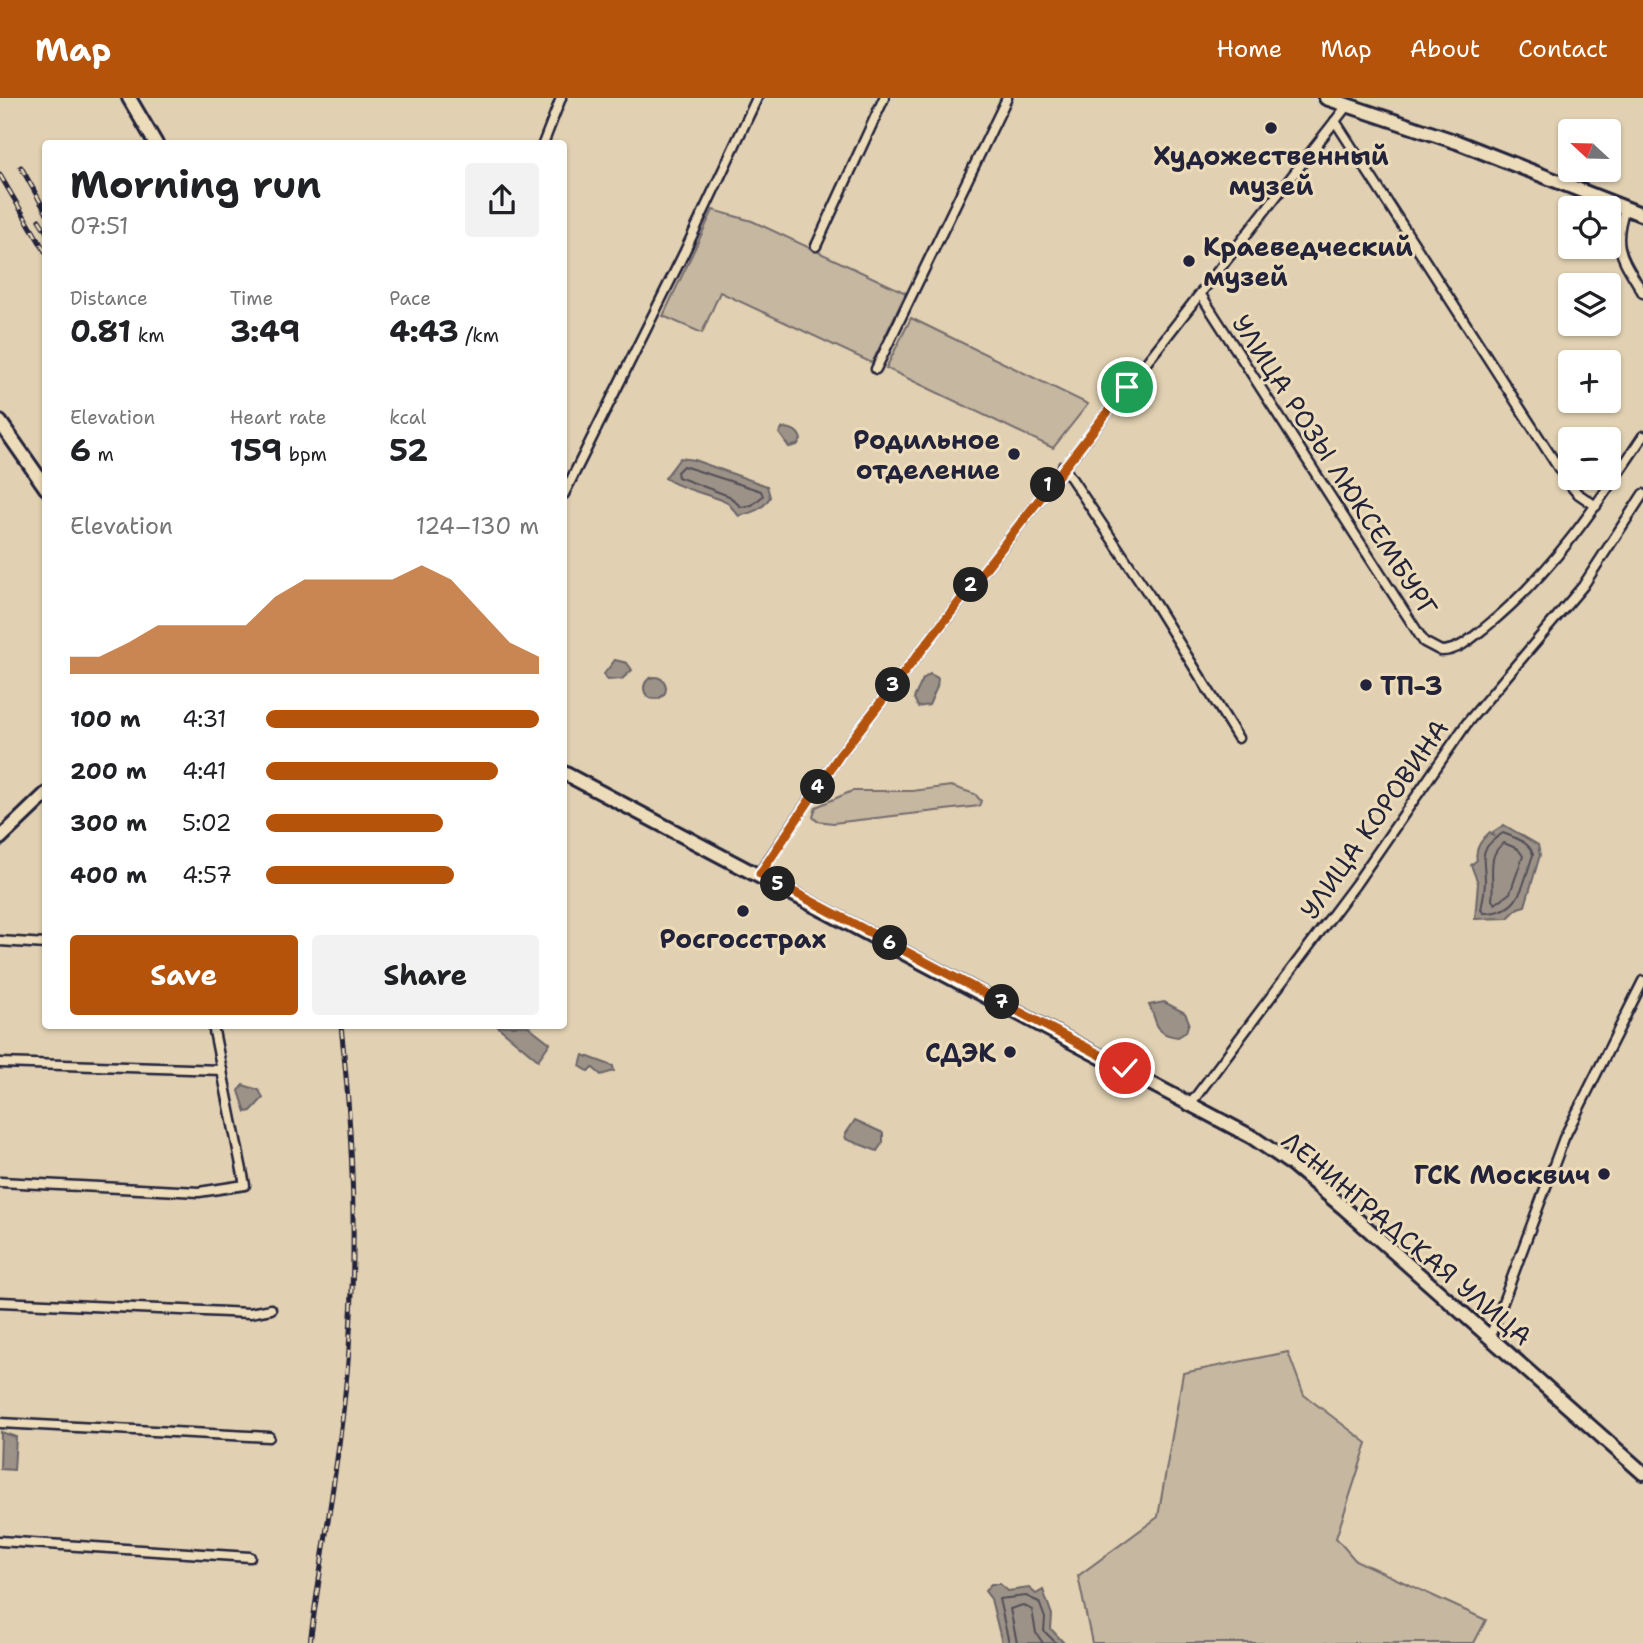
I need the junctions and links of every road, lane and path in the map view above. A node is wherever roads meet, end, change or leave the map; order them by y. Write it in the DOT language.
graph roads {
  1 [pos="129,98"];
  2 [pos="561,98"];
  3 [pos="757,98"];
  4 [pos="884,98"];
  5 [pos="1007,98"];
  6 [pos="1327,98"];
  7 [pos="1346,107"];
  8 [pos="1335,121"];
  9 [pos="154,140"];
  10 [pos="545,140"];
  11 [pos="1625,208"];
  12 [pos="1643,215"];
  13 [pos="817,246"];
  14 [pos="1643,293"];
  15 [pos="1201,295"];
  16 [pos="876,369"];
  17 [pos="0,422"];
  18 [pos="1643,436"];
  19 [pos="1063,466"];
  20 [pos="42,482"];
  21 [pos="567,488"];
  22 [pos="1643,494"];
  23 [pos="1597,506"];
  24 [pos="1238,738"];
  25 [pos="567,775"];
  26 [pos="42,798"];
  27 [pos="0,838"];
  28 [pos="760,874"];
  29 [pos="0,941"];
  30 [pos="42,944"];
  31 [pos="1643,981"];
  32 [pos="214,1029"];
  33 [pos="0,1063"];
  34 [pos="222,1070"];
  35 [pos="1191,1103"];
  36 [pos="0,1182"];
  37 [pos="0,1302"];
  38 [pos="271,1309"];
  39 [pos="1490,1337"];
  40 [pos="0,1423"];
  41 [pos="269,1437"];
  42 [pos="1643,1474"];
  43 [pos="0,1541"];
  44 [pos="250,1557"];
  1 -- 9 [label="main road"];
  2 -- 10 [label="street"];
  3 -- 21 [label="street"];
  4 -- 13 [label="street"];
  5 -- 16 [label="street"];
  6 -- 7 [label="main road"];
  7 -- 8 [label="street"];
  7 -- 11 [label="main road"];
  8 -- 15 [label="street"];
  8 -- 23 [label="street"];
  11 -- 12 [label="main road"];
  11 -- 14 [label="street"];
  15 -- 19 [label="street"];
  15 -- 23 [label="street, УЛИЦА РОЗЫ ЛЮКСЕМБУРГ"];
  17 -- 20 [label="main road"];
  18 -- 23 [label="street"];
  19 -- 24 [label="street"];
  19 -- 28 [label="street"];
  22 -- 35 [label="street, УЛИЦА КОРОВИНА"];
  25 -- 28 [label="main road, ЛЕНИНГРАДСКАЯ УЛИЦА"];
  26 -- 27 [label="main road"];
  28 -- 35 [label="main road, ЛЕНИНГРАДСКАЯ УЛИЦА"];
  29 -- 30 [label="street"];
  31 -- 39 [label="street"];
  32 -- 34 [label="street"];
  33 -- 34 [label="street"];
  34 -- 36 [label="street"];
  35 -- 39 [label="main road, ЛЕНИНГРАДСКАЯ УЛИЦА"];
  37 -- 38 [label="street"];
  39 -- 42 [label="main road, ЛЕНИНГРАДСКАЯ УЛИЦА"];
  40 -- 41 [label="street"];
  43 -- 44 [label="street"];
}
